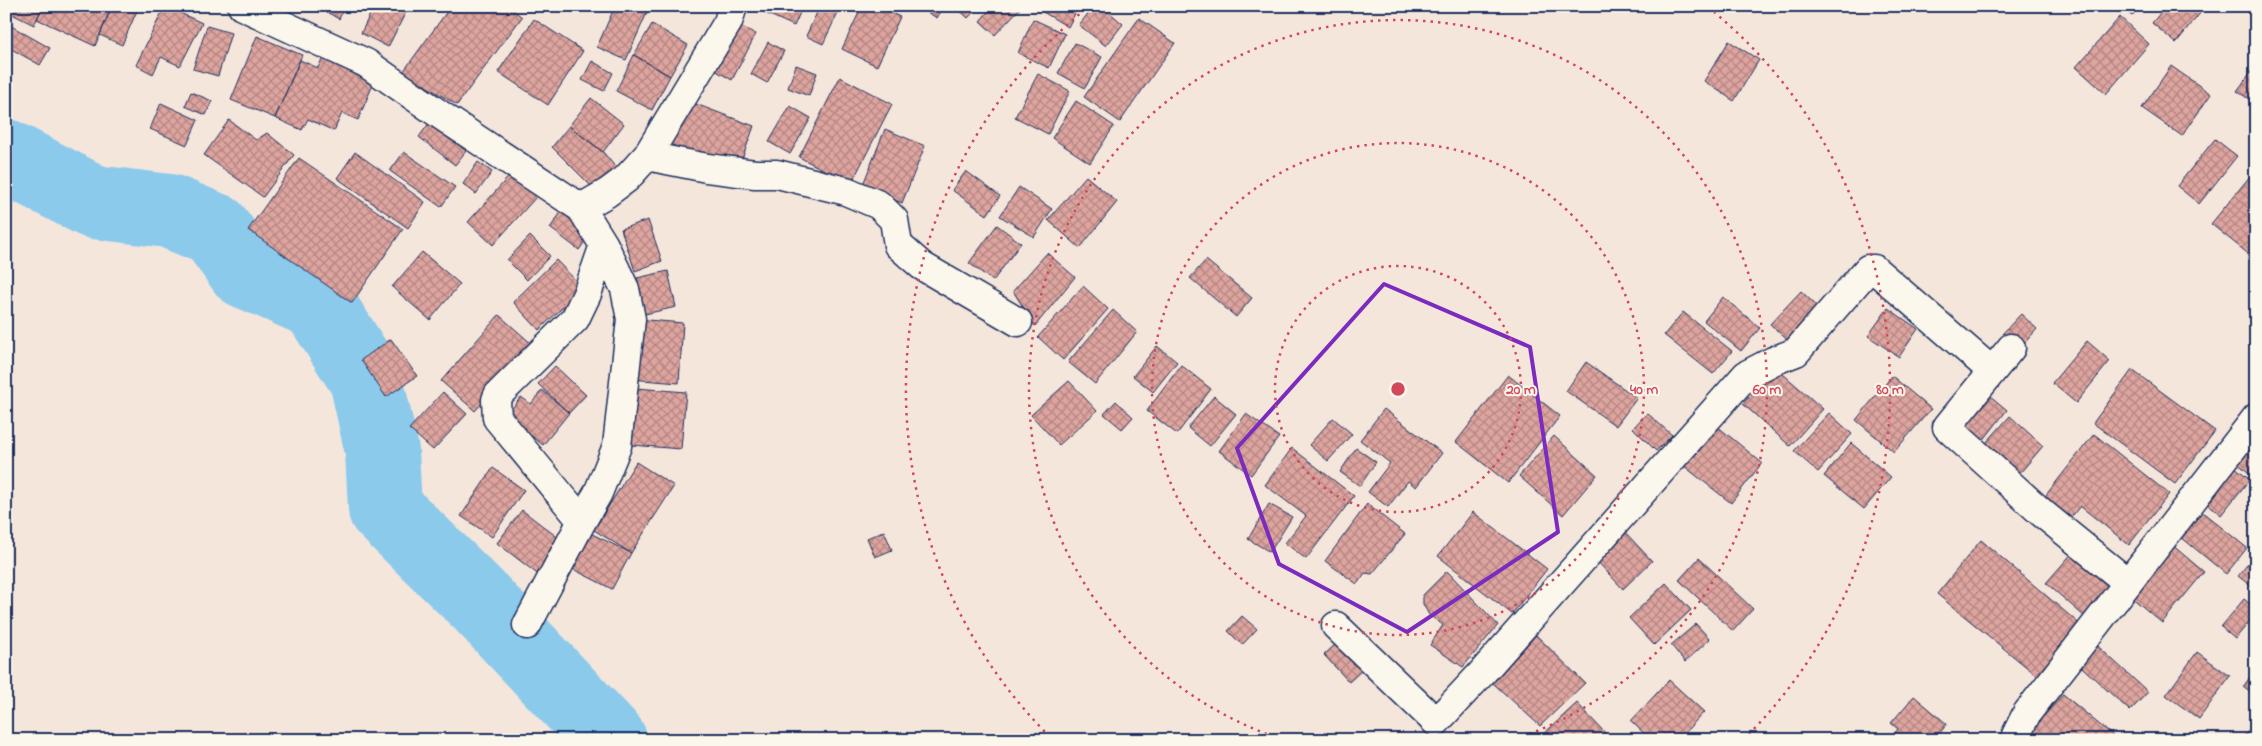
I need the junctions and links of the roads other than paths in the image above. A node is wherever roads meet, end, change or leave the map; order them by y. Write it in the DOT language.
graph roads {
  1 [pos="242,6"];
  2 [pos="734,6"];
  3 [pos="647,156"];
  4 [pos="582,208"];
  5 [pos="604,245"];
  6 [pos="1018,322"];
  7 [pos="2011,348"];
  8 [pos="1992,372"];
  9 [pos="2256,418"];
  10 [pos="582,521"];
  11 [pos="2127,582"];
  12 [pos="527,625"];
  13 [pos="1336,626"];
  14 [pos="1428,731"];
  15 [pos="2018,740"];
  1 -- 4 [label="street"];
  2 -- 3 [label="street"];
  3 -- 4 [label="street"];
  3 -- 6 [label="street"];
  4 -- 5 [label="street"];
  5 -- 10 [label="street"];
  5 -- 10 [label="street"];
  7 -- 8 [label="street"];
  8 -- 11 [label="street"];
  8 -- 14 [label="street"];
  9 -- 11 [label="street"];
  10 -- 12 [label="street"];
  11 -- 15 [label="street"];
  13 -- 14 [label="street"];
}
